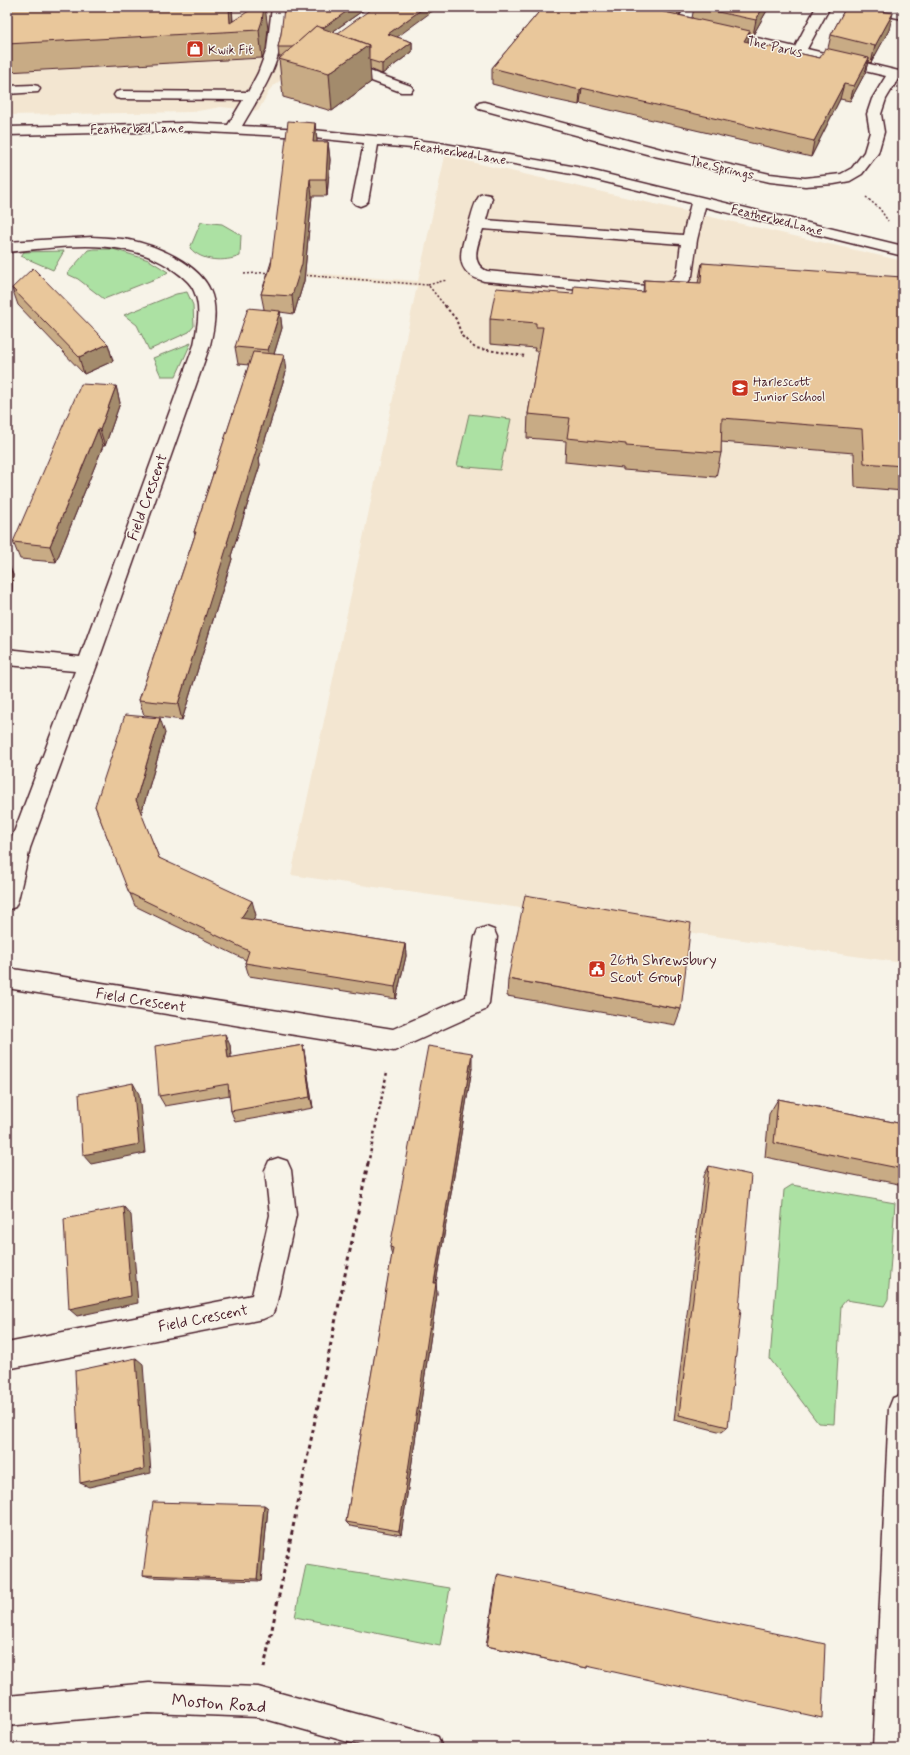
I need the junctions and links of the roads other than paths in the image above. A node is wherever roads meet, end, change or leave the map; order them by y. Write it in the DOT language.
graph roads {
  1 [pos="693,7"];
  2 [pos="823,7"];
  3 [pos="863,7"];
  4 [pos="277,9"];
  5 [pos="903,15"];
  6 [pos="799,51"];
  7 [pos="332,62"];
  8 [pos="898,75"];
  9 [pos="34,89"];
  10 [pos="406,89"];
  11 [pos="7,90"];
  12 [pos="121,95"];
  13 [pos="253,96"];
  14 [pos="484,106"];
  15 [pos="512,113"];
  16 [pos="500,126"];
  17 [pos="233,129"];
  18 [pos="7,131"];
  19 [pos="372,139"];
  20 [pos="485,198"];
  21 [pos="699,200"];
  22 [pos="360,201"];
  23 [pos="477,224"];
  24 [pos="689,240"];
  25 [pos="7,247"];
  26 [pos="903,251"];
  27 [pos="7,657"];
  28 [pos="87,665"];
  29 [pos="7,900"];
  30 [pos="486,937"];
  31 [pos="7,978"];
  32 [pos="278,1170"];
  33 [pos="7,1356"];
  34 [pos="903,1408"];
  35 [pos="7,1711"];
  36 [pos="427,1748"];
  37 [pos="888,1748"];
  1 -- 6 [label="street, The Parks"];
  2 -- 6 [label="street"];
  3 -- 5 [label="street"];
  4 -- 13 [label="street"];
  6 -- 8 [label="street, The Parks"];
  7 -- 10 [label="street"];
  8 -- 15 [label="street, The Springs"];
  9 -- 11 [label="street"];
  12 -- 13 [label="street"];
  13 -- 17 [label="street"];
  14 -- 15 [label="street, The Springs"];
  15 -- 16 [label="street"];
  17 -- 18 [label="street, Featherbed Lane"];
  17 -- 19 [label="street, Featherbed Lane"];
  19 -- 21 [label="street, Featherbed Lane"];
  19 -- 22 [label="street"];
  20 -- 23 [label="street"];
  21 -- 24 [label="street"];
  21 -- 26 [label="street, Featherbed Lane"];
  23 -- 24 [label="street"];
  23 -- 24 [label="street"];
  25 -- 28 [label="street, Field Crescent"];
  27 -- 28 [label="street"];
  28 -- 29 [label="street, Field Crescent"];
  30 -- 31 [label="street, Field Crescent"];
  32 -- 33 [label="street, Field Crescent"];
  34 -- 37 [label="street"];
  35 -- 36 [label="street, Moston Road"];
}
